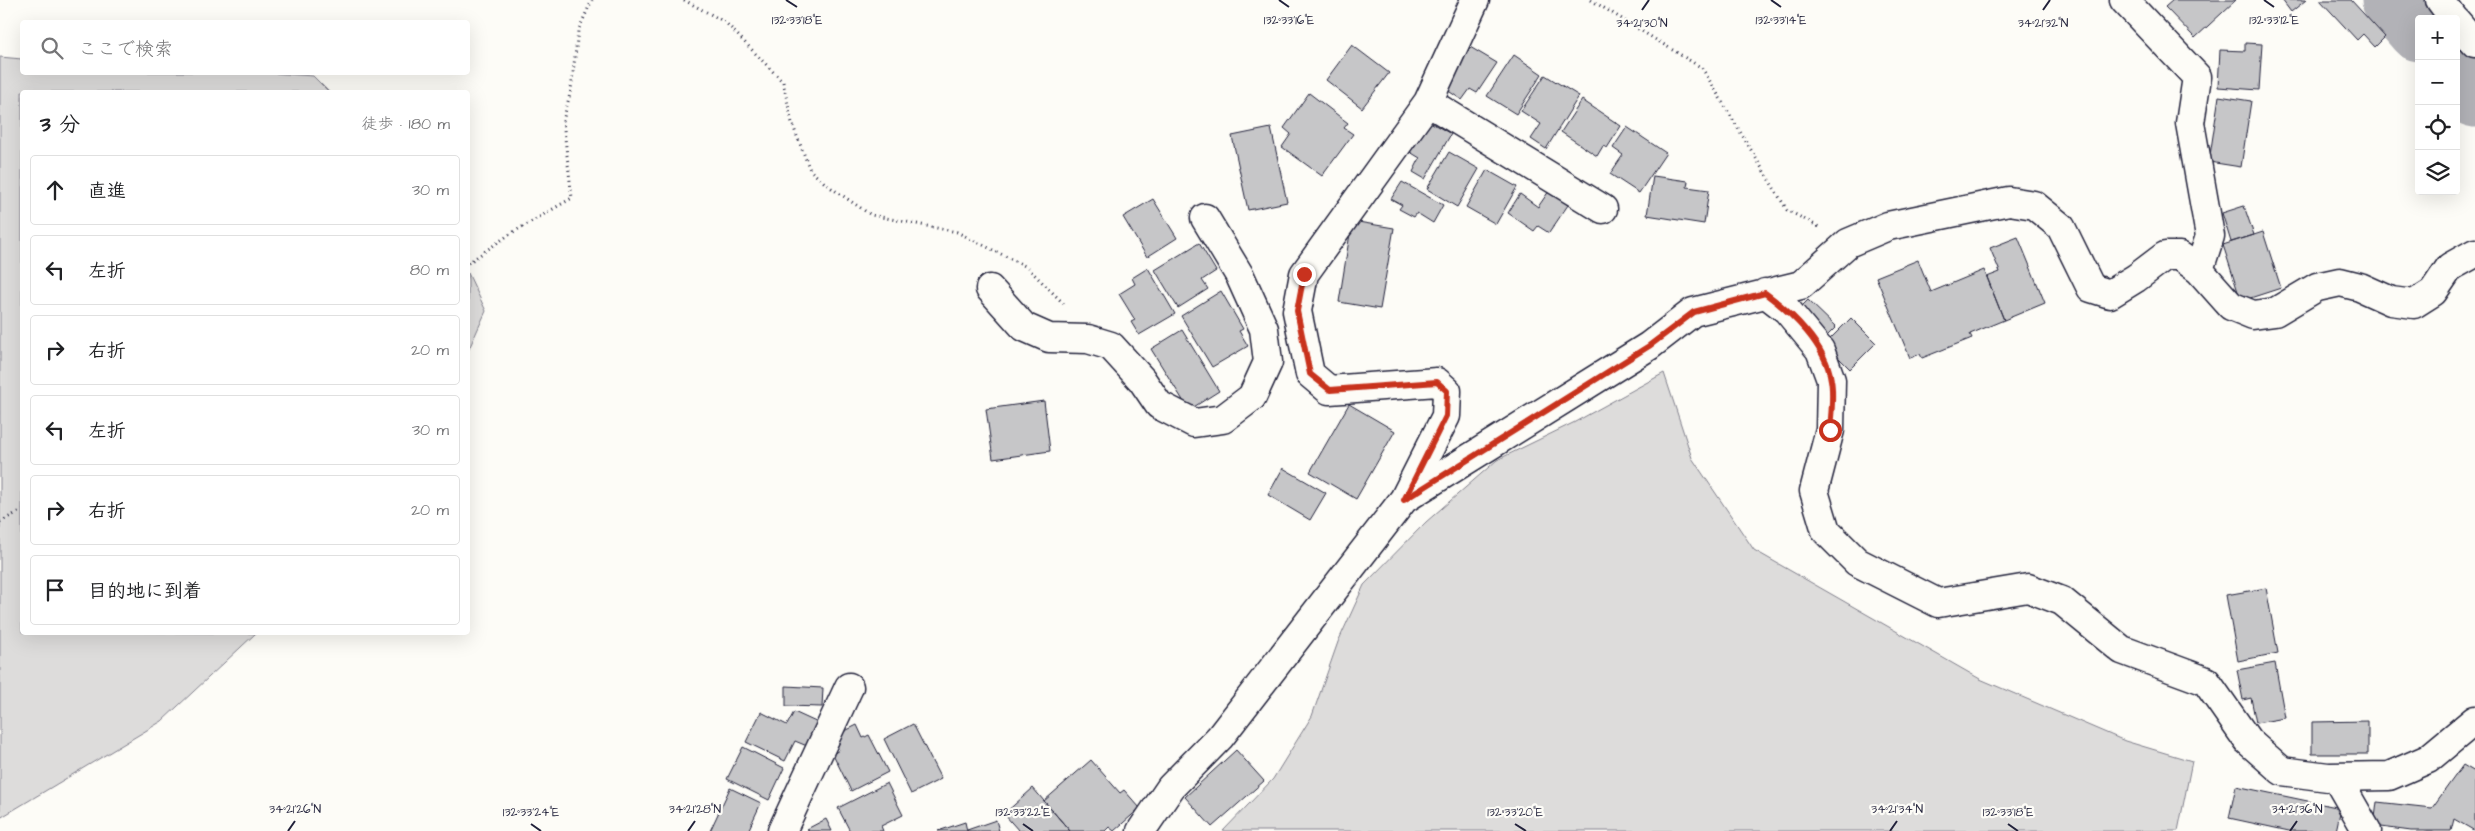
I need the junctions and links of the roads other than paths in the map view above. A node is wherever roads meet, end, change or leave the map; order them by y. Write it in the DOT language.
graph roads {
  1 [pos="1475,0"];
  2 [pos="2124,0"];
  3 [pos="2440,0"];
  4 [pos="2451,15"];
  5 [pos="2460,26"];
  6 [pos="2475,43"];
  7 [pos="1428,102"];
  8 [pos="1603,209"];
  9 [pos="1205,218"];
  10 [pos="2475,254"];
  11 [pos="2199,270"];
  12 [pos="990,290"];
  13 [pos="1765,293"];
  14 [pos="1299,321"];
  15 [pos="1264,329"];
  16 [pos="1404,500"];
  17 [pos="848,686"];
  18 [pos="2475,720"];
  19 [pos="2336,777"];
  20 [pos="782,831"];
  21 [pos="1141,831"];
  22 [pos="2367,831"];
  1 -- 7 [label="street"];
  2 -- 11 [label="street"];
  3 -- 4 [label="street"];
  5 -- 6 [label="street"];
  7 -- 8 [label="street"];
  7 -- 14 [label="street"];
  9 -- 15 [label="street"];
  10 -- 11 [label="street"];
  11 -- 13 [label="street"];
  12 -- 15 [label="street"];
  13 -- 16 [label="street"];
  13 -- 19 [label="street"];
  14 -- 15 [label="street"];
  14 -- 16 [label="street"];
  16 -- 21 [label="street"];
  17 -- 20 [label="street"];
  18 -- 19 [label="street"];
  19 -- 22 [label="street"];
}
